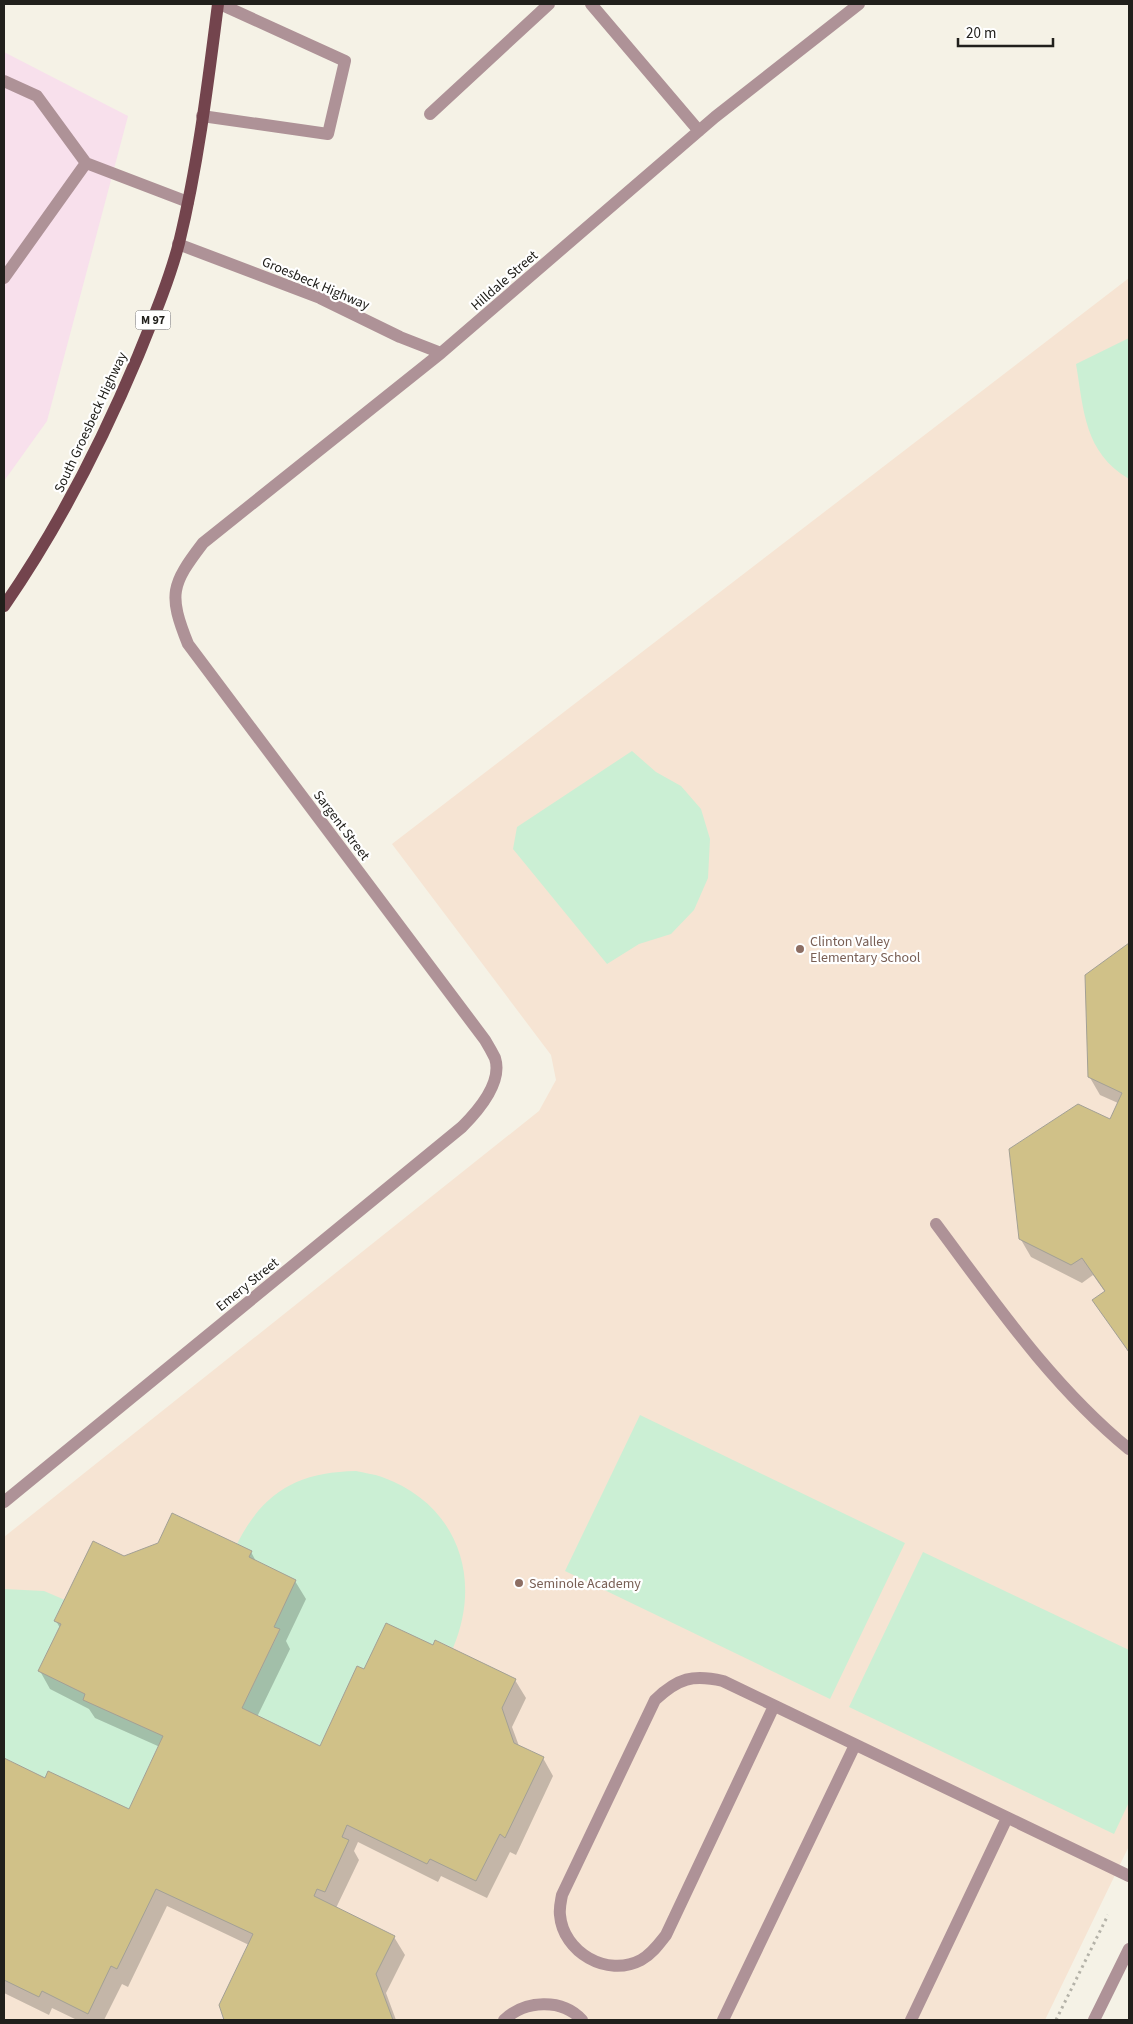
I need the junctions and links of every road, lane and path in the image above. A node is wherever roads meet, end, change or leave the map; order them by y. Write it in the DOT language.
graph roads {
  1 [pos="219,4"];
  2 [pos="548,4"];
  3 [pos="591,4"];
  4 [pos="859,4"];
  5 [pos="4,80"];
  6 [pos="430,114"];
  7 [pos="202,116"];
  8 [pos="699,131"];
  9 [pos="86,163"];
  10 [pos="188,202"];
  11 [pos="178,244"];
  12 [pos="4,278"];
  13 [pos="442,353"];
  14 [pos="176,584"];
  15 [pos="4,606"];
  16 [pos="496,1078"];
  17 [pos="936,1224"];
  18 [pos="1129,1449"];
  19 [pos="4,1502"];
  20 [pos="774,1706"];
  21 [pos="855,1745"];
  22 [pos="1007,1818"];
  23 [pos="1129,1876"];
  24 [pos="1108,1915"];
  25 [pos="1129,1949"];
  26 [pos="504,2020"];
  27 [pos="582,2020"];
  28 [pos="723,2020"];
  29 [pos="911,2020"];
  30 [pos="1056,2020"];
  31 [pos="1094,2020"];
  1 -- 7 [label="main road, South Groesbeck Highway / M 97"];
  1 -- 7 [label="street"];
  2 -- 6 [label="street"];
  3 -- 8 [label="street"];
  4 -- 8 [label="street, Hilldale Street"];
  5 -- 9 [label="street"];
  7 -- 10 [label="main road, South Groesbeck Highway / M 97"];
  8 -- 13 [label="street, Hilldale Street"];
  9 -- 10 [label="street"];
  9 -- 12 [label="street"];
  10 -- 11 [label="main road, South Groesbeck Highway / M 97"];
  11 -- 13 [label="street, Groesbeck Highway"];
  11 -- 15 [label="main road, South Groesbeck Highway / M 97"];
  13 -- 14 [label="street, Hilldale Street"];
  14 -- 16 [label="street, Sargent Street"];
  16 -- 19 [label="street, Emery Street"];
  17 -- 18 [label="street"];
  20 -- 20 [label="street"];
  20 -- 21 [label="street"];
  21 -- 22 [label="street"];
  21 -- 28 [label="street"];
  22 -- 23 [label="street"];
  22 -- 29 [label="street"];
  24 -- 30 [label="path"];
  25 -- 31 [label="street"];
  26 -- 27 [label="street"];
}
